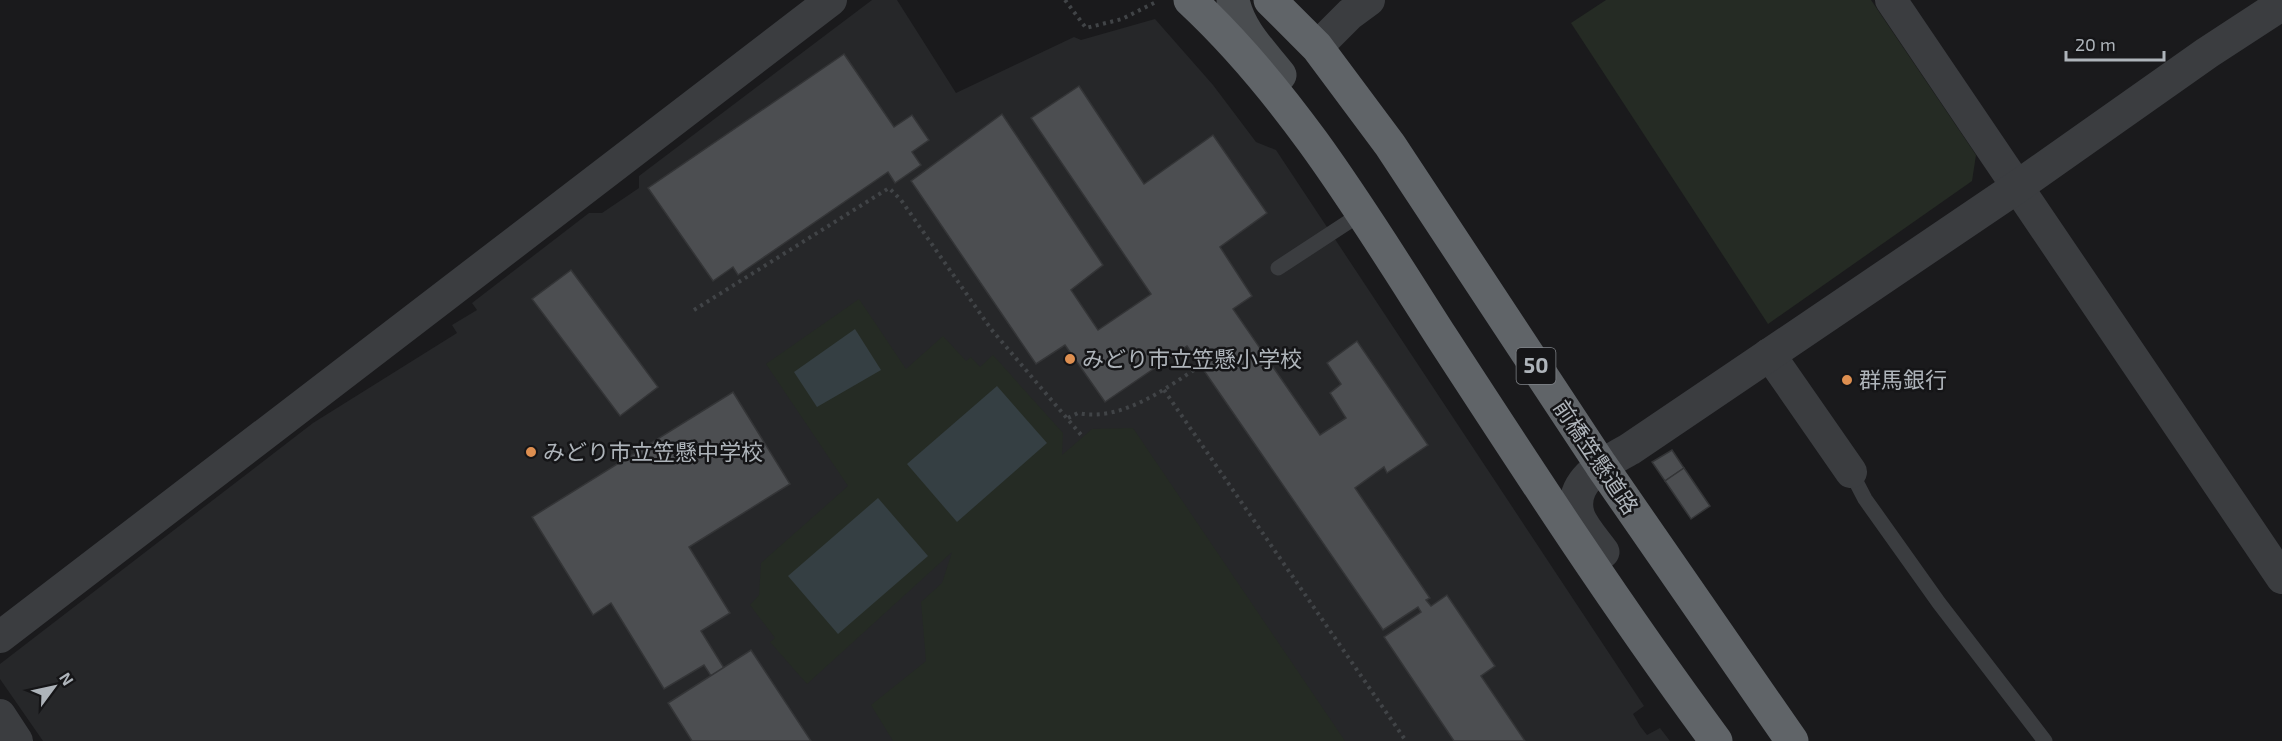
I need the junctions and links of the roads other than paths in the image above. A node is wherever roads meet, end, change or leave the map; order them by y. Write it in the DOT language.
graph roads {
  1 [pos="831,0"];
  2 [pos="1190,0"];
  3 [pos="1233,0"];
  4 [pos="1270,0"];
  5 [pos="1369,0"];
  6 [pos="1892,0"];
  7 [pos="2282,4"];
  8 [pos="1317,47"];
  9 [pos="2017,187"];
  10 [pos="1362,213"];
  11 [pos="1278,268"];
  12 [pos="1769,354"];
  13 [pos="1484,403"];
  14 [pos="1601,465"];
  15 [pos="1851,472"];
  16 [pos="2282,579"];
  17 [pos="0,637"];
  18 [pos="1683,697"];
  19 [pos="0,715"];
  20 [pos="17,741"];
  21 [pos="1716,741"];
  22 [pos="1792,741"];
  23 [pos="2045,741"];
  1 -- 17 [label="street"];
  2 -- 10 [label="highway"];
  3 -- 13 [label="main road"];
  4 -- 8 [label="highway, 前橋笠懸道路 / 50"];
  5 -- 8 [label="street"];
  6 -- 9 [label="street"];
  7 -- 9 [label="street"];
  8 -- 14 [label="highway, 前橋笠懸道路 / 50"];
  9 -- 12 [label="street"];
  9 -- 16 [label="street"];
  10 -- 11 [label="lane"];
  10 -- 13 [label="highway"];
  12 -- 14 [label="street"];
  12 -- 15 [label="street"];
  13 -- 18 [label="highway"];
  14 -- 18 [label="street"];
  14 -- 22 [label="highway, 前橋笠懸道路 / 50"];
  15 -- 23 [label="lane"];
  18 -- 21 [label="highway"];
  19 -- 20 [label="street"];
}
